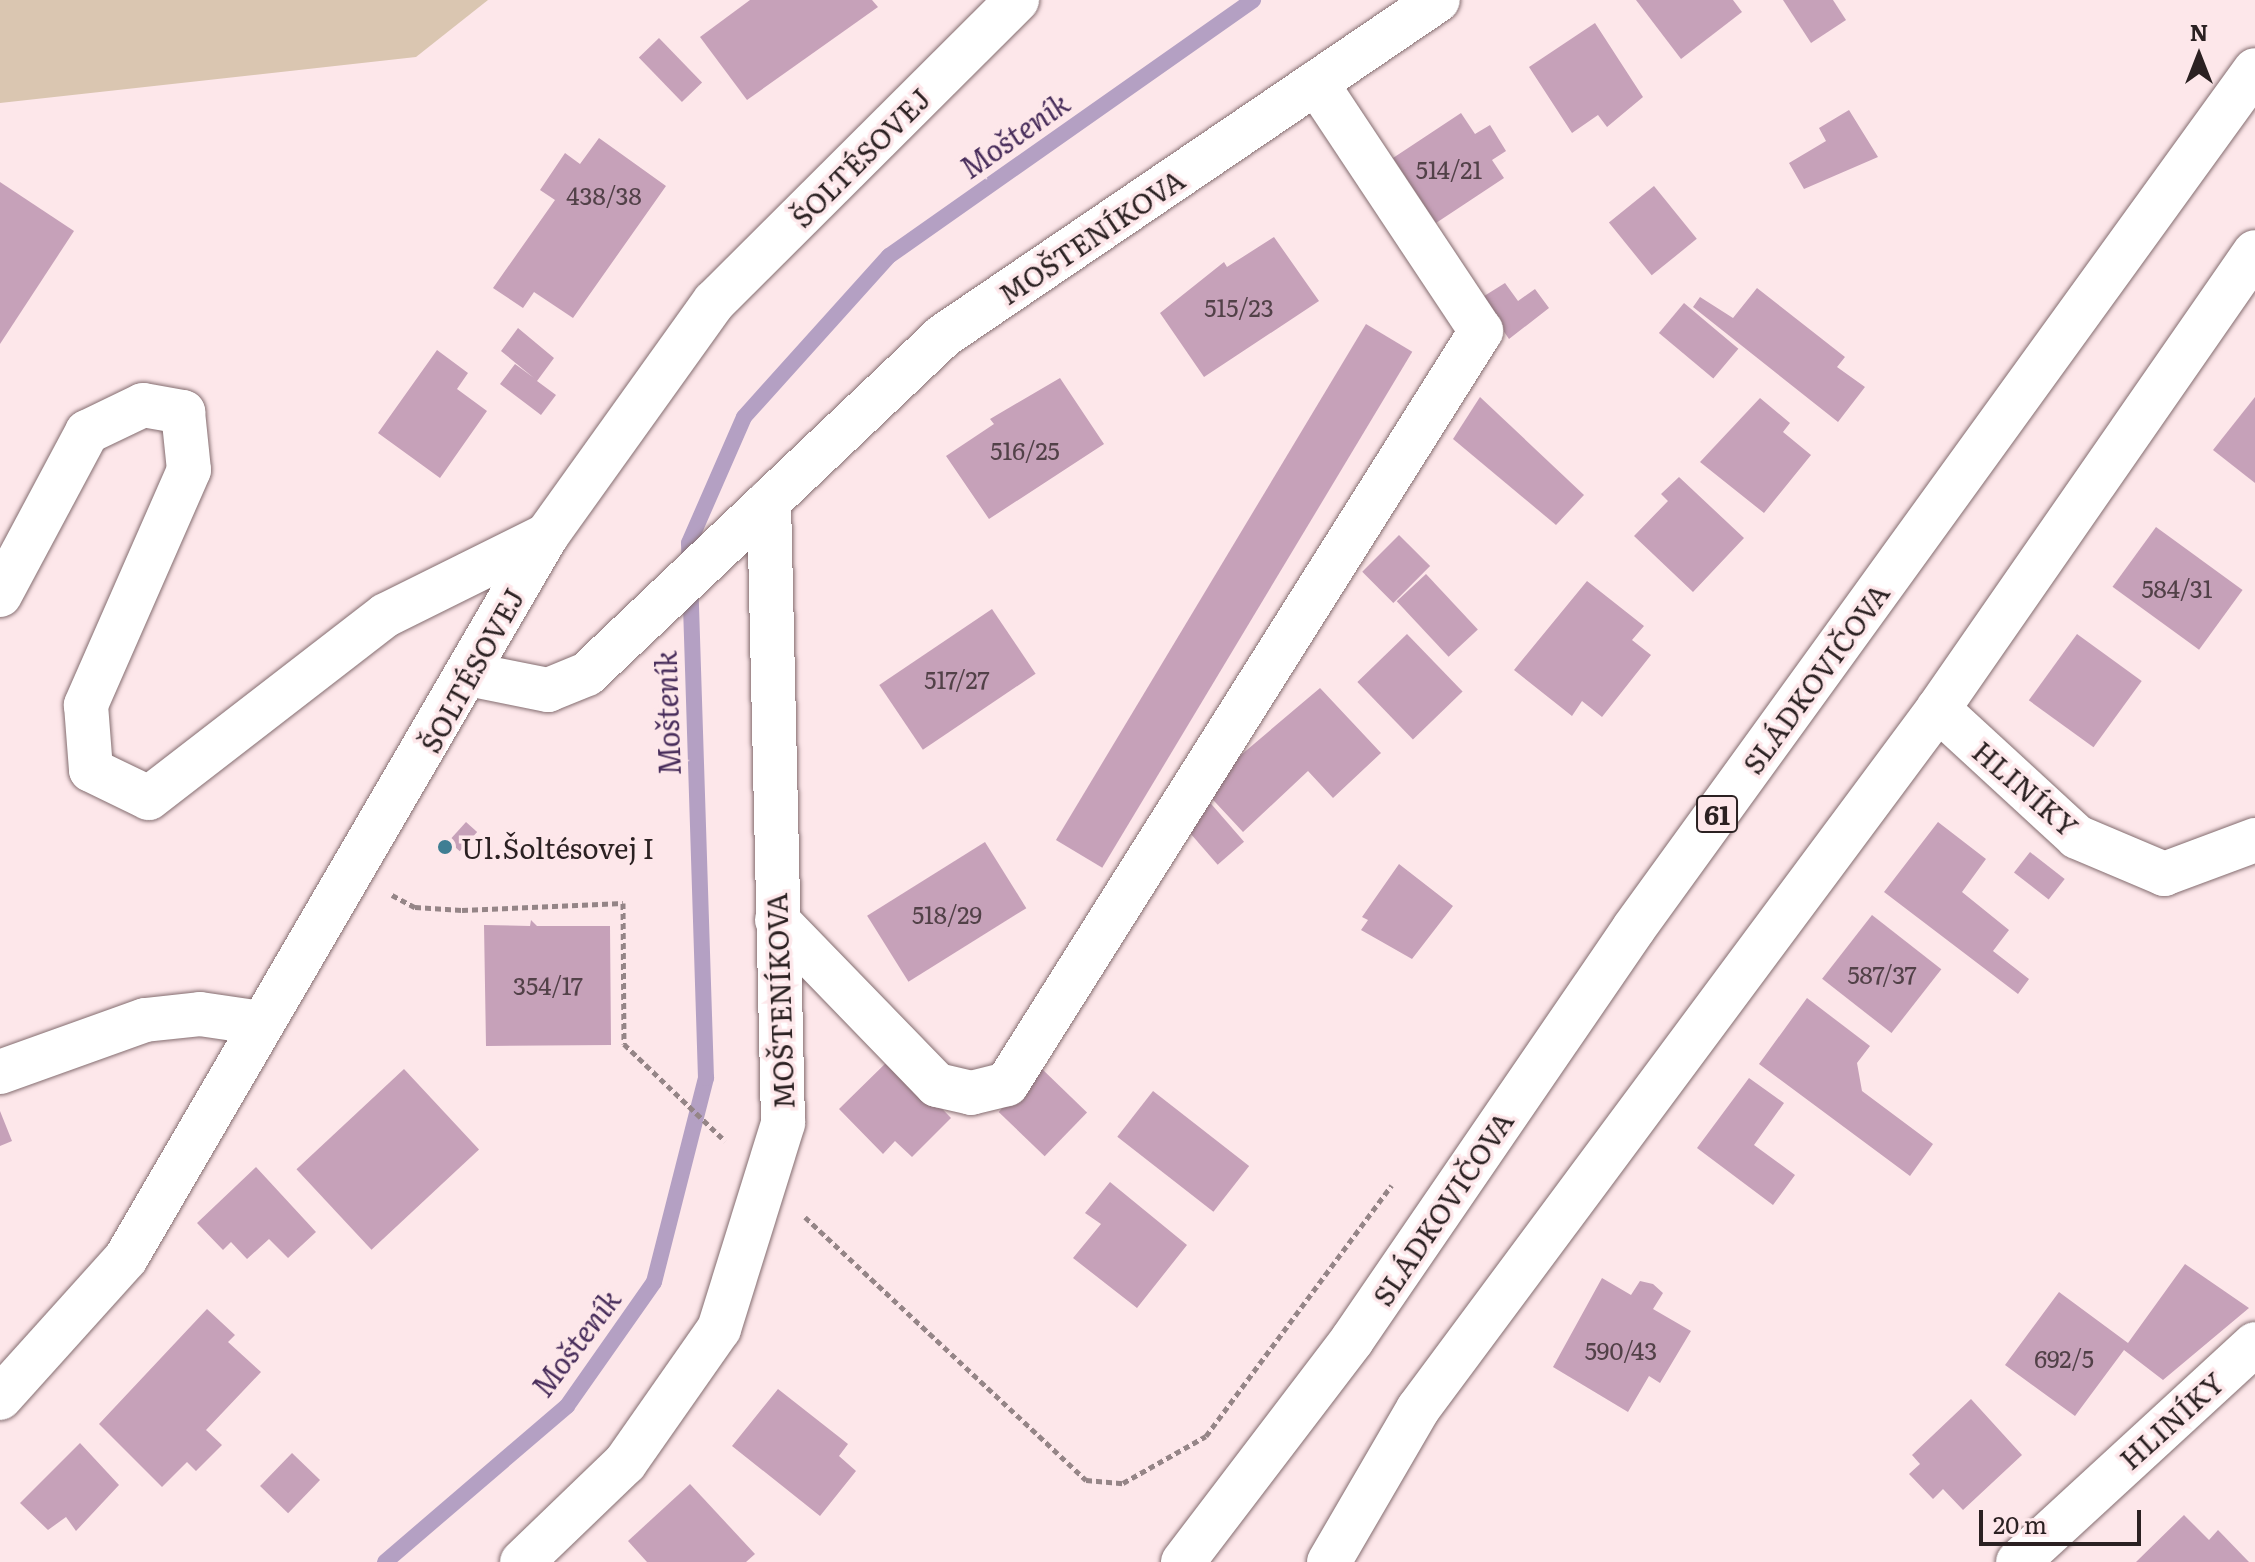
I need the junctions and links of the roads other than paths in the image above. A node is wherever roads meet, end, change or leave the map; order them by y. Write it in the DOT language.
graph roads {
  1 [pos="1017,0"];
  2 [pos="1438,0"];
  3 [pos="2255,70"];
  4 [pos="1316,83"];
  5 [pos="2255,252"];
  6 [pos="769,501"];
  7 [pos="547,535"];
  8 [pos="0,595"];
  9 [pos="468,674"];
  10 [pos="1938,709"];
  11 [pos="2255,840"];
  12 [pos="777,920"];
  13 [pos="261,1023"];
  14 [pos="0,1072"];
  15 [pos="2255,1344"];
  16 [pos="0,1398"];
  17 [pos="522,1562"];
  18 [pos="1183,1562"];
  19 [pos="1329,1562"];
  20 [pos="2018,1562"];
  1 -- 7 [label="street, ŠOLTÉSOVEJ"];
  2 -- 4 [label="street, MOŠTENÍKOVA"];
  3 -- 18 [label="street, SLÁDKOVIČOVA / 61"];
  4 -- 6 [label="street, MOŠTENÍKOVA"];
  4 -- 12 [label="street"];
  5 -- 10 [label="street"];
  6 -- 9 [label="street, MOŠTENÍKOVA"];
  6 -- 12 [label="street, MOŠTENÍKOVA"];
  7 -- 8 [label="street"];
  7 -- 9 [label="street, ŠOLTÉSOVEJ"];
  9 -- 13 [label="street, ŠOLTÉSOVEJ"];
  10 -- 11 [label="street, HLINÍKY"];
  10 -- 19 [label="street"];
  12 -- 17 [label="street, MOŠTENÍKOVA"];
  13 -- 14 [label="street"];
  13 -- 16 [label="street, ŠOLTÉSOVEJ"];
  15 -- 20 [label="street, HLINÍKY"];
}
